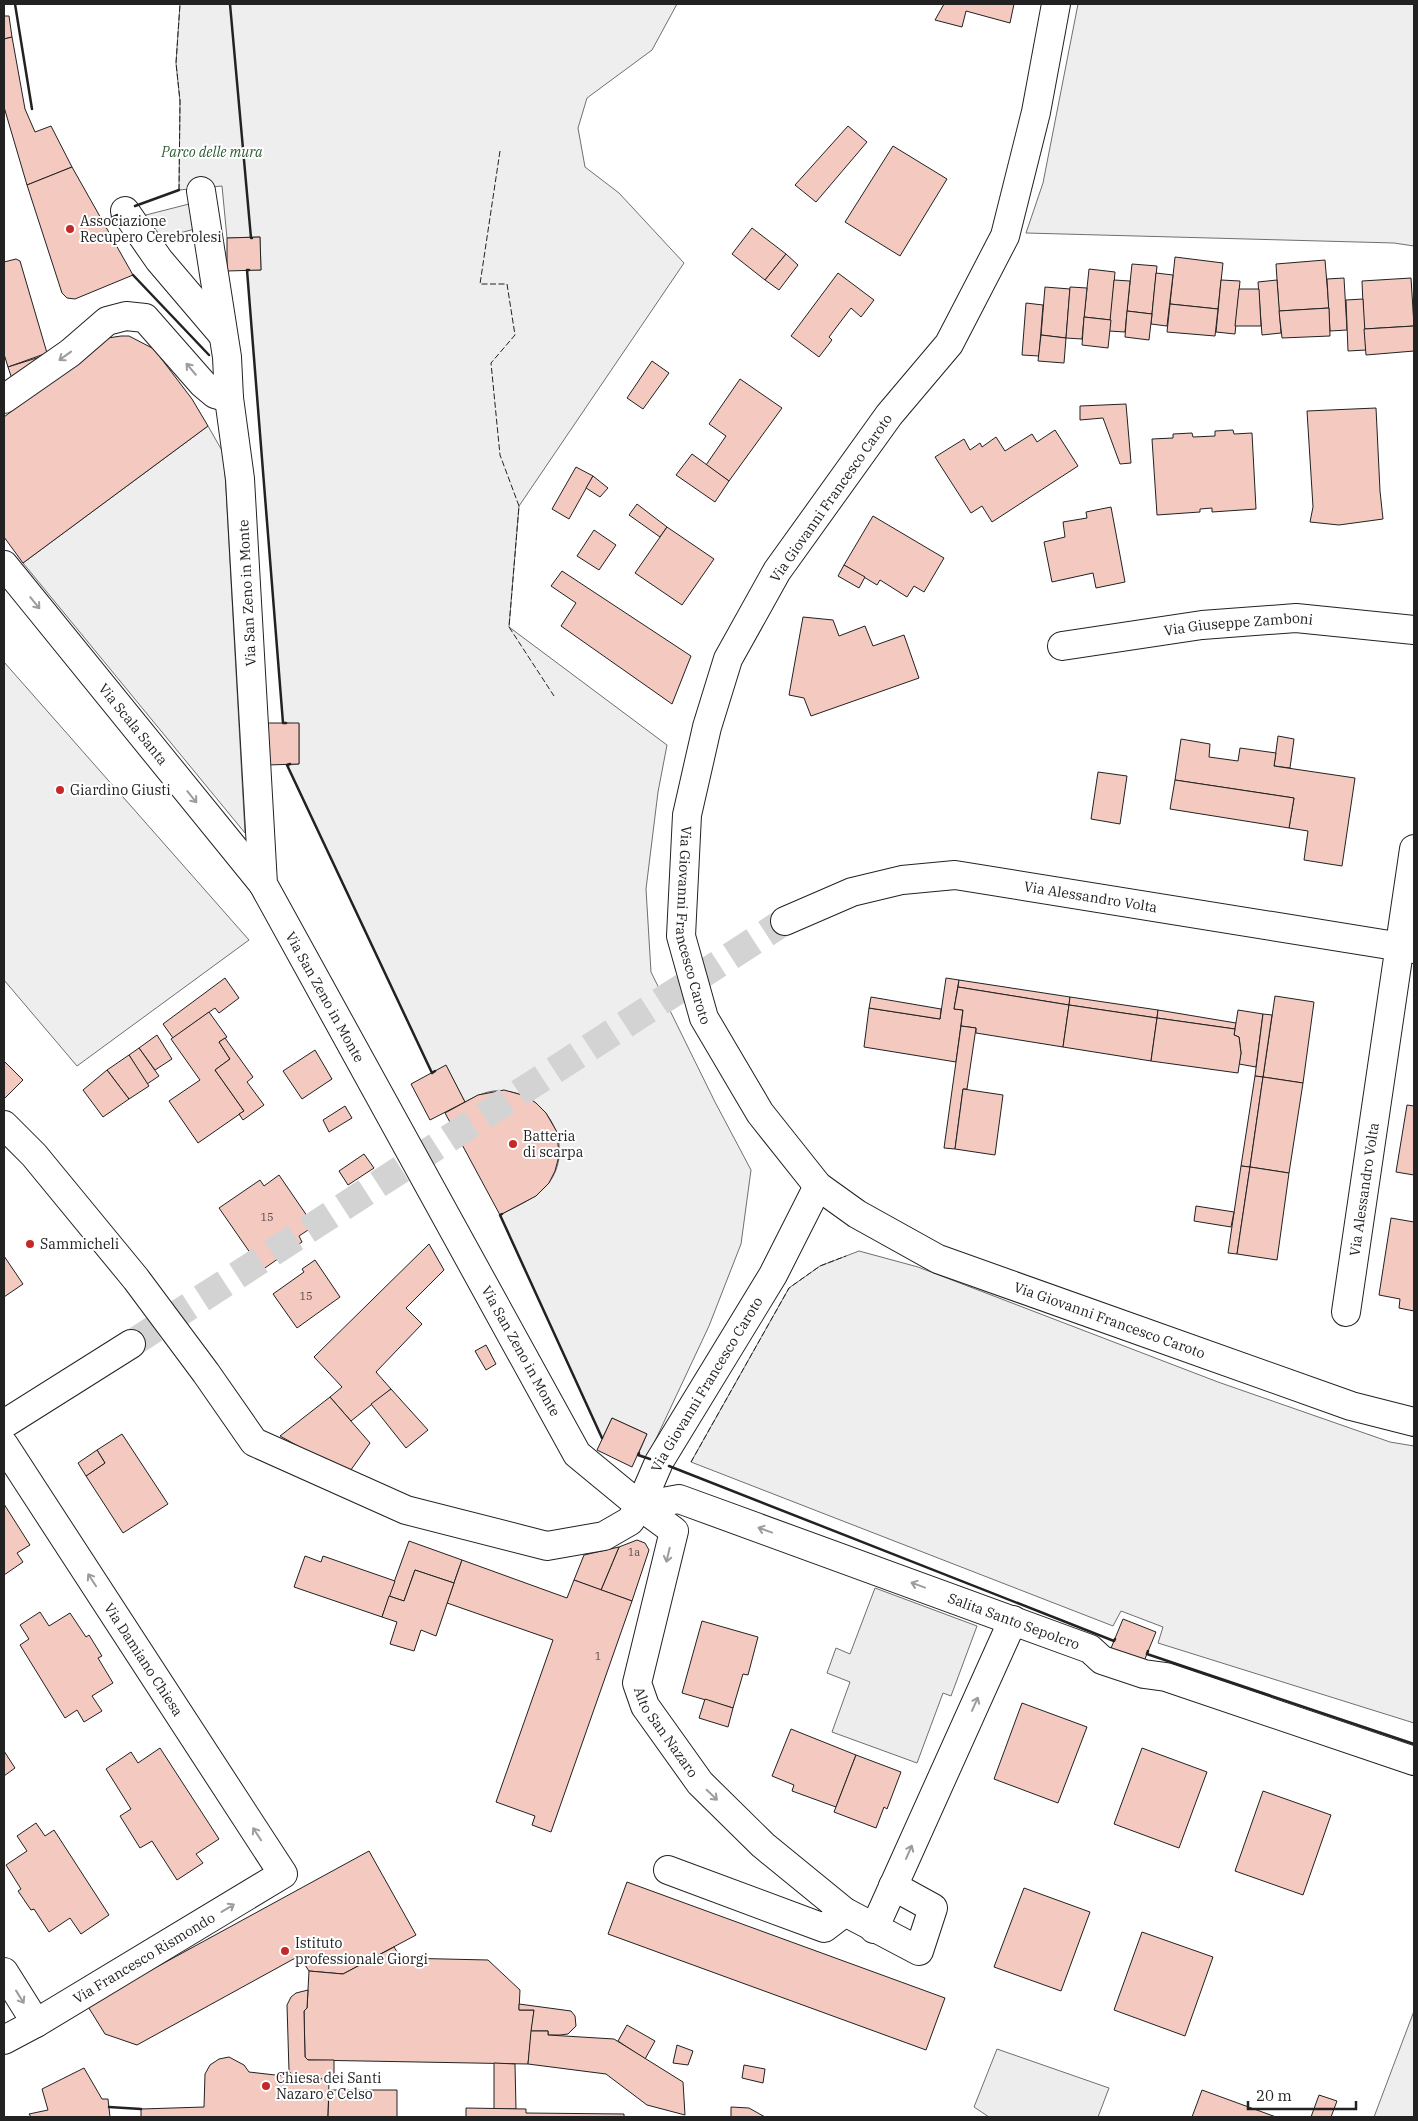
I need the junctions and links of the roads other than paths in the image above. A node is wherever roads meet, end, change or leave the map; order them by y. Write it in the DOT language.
graph roads {
  1 [pos="1056,4"];
  2 [pos="201,191"];
  3 [pos="125,211"];
  4 [pos="222,334"];
  5 [pos="229,398"];
  6 [pos="4,399"];
  7 [pos="4,566"];
  8 [pos="1414,630"];
  9 [pos="1062,646"];
  10 [pos="1414,848"];
  11 [pos="263,884"];
  12 [pos="785,921"];
  13 [pos="1408,948"];
  14 [pos="4,1125"];
  15 [pos="818,1186"];
  16 [pos="1346,1312"];
  17 [pos="131,1344"];
  18 [pos="1414,1422"];
  19 [pos="4,1424"];
  20 [pos="4,1445"];
  21 [pos="640,1506"];
  22 [pos="1013,1620"];
  23 [pos="1414,1761"];
  24 [pos="668,1870"];
  25 [pos="284,1874"];
  26 [pos="893,1886"];
  27 [pos="845,1912"];
  28 [pos="874,1929"];
  29 [pos="4,1972"];
  30 [pos="36,2023"];
  31 [pos="4,2040"];
  1 -- 15 [label="street, Via Giovanni Francesco Caroto"];
  2 -- 4 [label="street, Via San Zeno in Monte"];
  3 -- 4 [label="street"];
  4 -- 5 [label="street, Via San Zeno in Monte"];
  5 -- 6 [label="street, one-way"];
  5 -- 11 [label="street, Via San Zeno in Monte"];
  7 -- 11 [label="street, Via Scala Santa, one-way"];
  8 -- 9 [label="street, Via Giuseppe Zamboni"];
  10 -- 13 [label="street"];
  11 -- 21 [label="street, Via San Zeno in Monte"];
  12 -- 13 [label="street, Via Alessandro Volta"];
  13 -- 16 [label="street, Via Alessandro Volta"];
  14 -- 21 [label="street"];
  15 -- 18 [label="street, Via Giovanni Francesco Caroto"];
  15 -- 21 [label="street, Via Giovanni Francesco Caroto"];
  17 -- 19 [label="street"];
  25 -- 20 [label="street, Via Damiano Chiesa, one-way"];
  22 -- 21 [label="street, Salita Santo Sepolcro, one-way"];
  21 -- 27 [label="street, Alto San Nazaro, one-way"];
  22 -- 23 [label="street, Salita Santo Sepolcro"];
  26 -- 22 [label="street, one-way"];
  24 -- 27 [label="street"];
  30 -- 25 [label="street, Via Francesco Rismondo, one-way"];
  26 -- 28 [label="street"];
  26 -- 28 [label="street, Alto San Nazaro"];
  27 -- 28 [label="street, Alto San Nazaro"];
  29 -- 30 [label="street, one-way"];
  30 -- 31 [label="street, Via Francesco Rismondo"];
}
